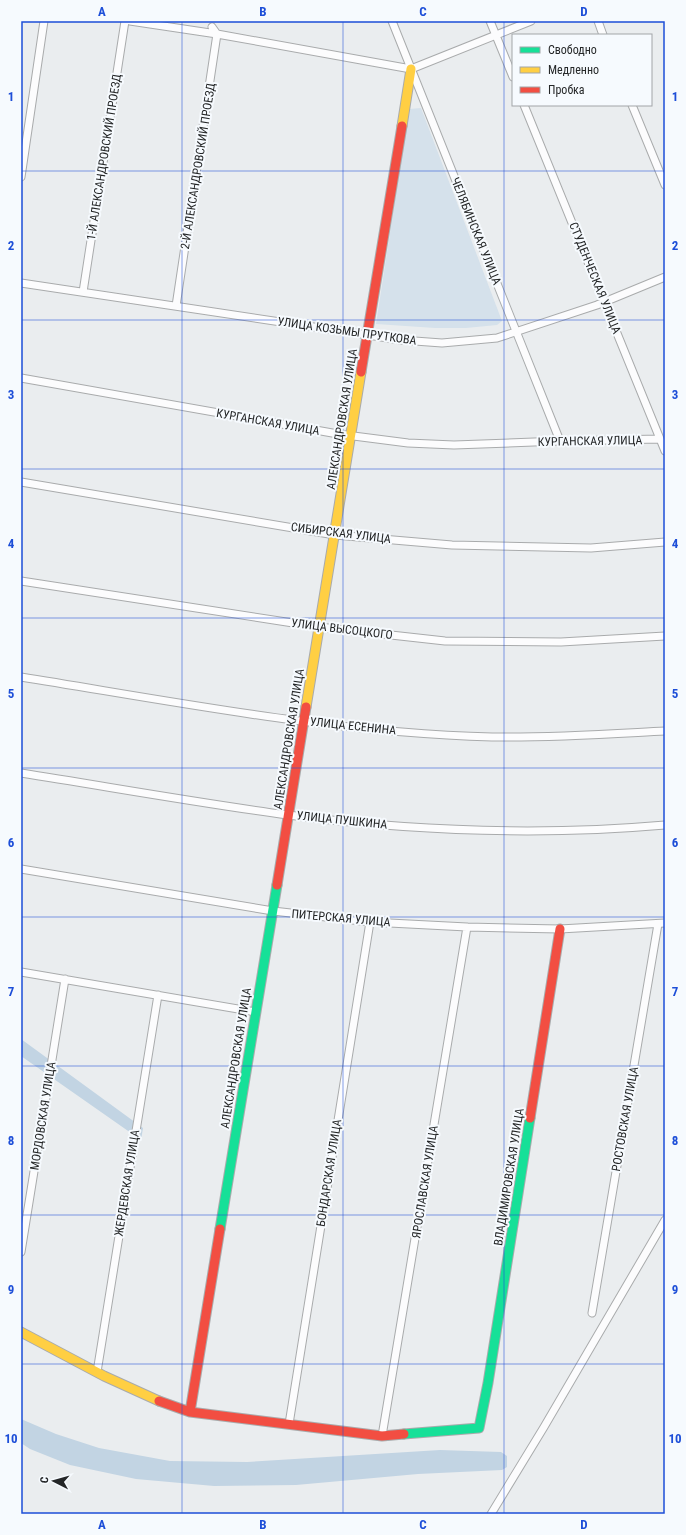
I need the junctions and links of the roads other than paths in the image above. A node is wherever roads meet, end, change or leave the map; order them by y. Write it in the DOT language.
graph roads {
  1 [pos="44,21"];
  2 [pos="125,21"];
  3 [pos="130,21"];
  4 [pos="392,21"];
  5 [pos="490,21"];
  6 [pos="531,21"];
  7 [pos="598,21"];
  8 [pos="143,22"];
  9 [pos="212,27"];
  10 [pos="217,34"];
  11 [pos="603,34"];
  12 [pos="496,35"];
  13 [pos="411,69"];
  14 [pos="512,75"];
  15 [pos="524,106"];
  16 [pos="632,106"];
  17 [pos="21,177"];
  18 [pos="665,186"];
  19 [pos="665,277"];
  20 [pos="21,283"];
  21 [pos="83,292"];
  22 [pos="605,302"];
  23 [pos="176,306"];
  24 [pos="517,332"];
  25 [pos="367,335"];
  26 [pos="21,378"];
  27 [pos="351,436"];
  28 [pos="660,439"];
  29 [pos="560,441"];
  30 [pos="665,451"];
  31 [pos="21,482"];
  32 [pos="335,535"];
  33 [pos="665,542"];
  34 [pos="21,581"];
  35 [pos="319,627"];
  36 [pos="665,636"];
  37 [pos="21,677"];
  38 [pos="304,721"];
  39 [pos="665,730"];
  40 [pos="21,773"];
  41 [pos="288,815"];
  42 [pos="665,826"];
  43 [pos="21,869"];
  44 [pos="273,911"];
  45 [pos="370,922"];
  46 [pos="662,924"];
  47 [pos="467,927"];
  48 [pos="560,929"];
  49 [pos="21,972"];
  50 [pos="65,979"];
  51 [pos="158,995"];
  52 [pos="256,1012"];
  53 [pos="665,1220"];
  54 [pos="21,1252"];
  55 [pos="592,1313"];
  56 [pos="21,1332"];
  57 [pos="97,1372"];
  58 [pos="190,1412"];
  59 [pos="289,1424"];
  60 [pos="382,1436"];
  61 [pos="491,1514"];
  1 -- 17 [label="street"];
  2 -- 21 [label="street, 1-Й АЛЕКСАНДРОВСКИЙ ПРОЕЗД"];
  3 -- 8 [label="street"];
  4 -- 13 [label="street, ЧЕЛЯБИНСКАЯ УЛИЦА"];
  5 -- 12 [label="street"];
  6 -- 12 [label="street"];
  7 -- 11 [label="street"];
  8 -- 10 [label="street"];
  9 -- 10 [label="street"];
  10 -- 13 [label="street"];
  10 -- 23 [label="street, 2-Й АЛЕКСАНДРОВСКИЙ ПРОЕЗД"];
  12 -- 13 [label="street"];
  12 -- 14 [label="street"];
  13 -- 24 [label="street, ЧЕЛЯБИНСКАЯ УЛИЦА"];
  13 -- 25 [label="street, АЛЕКСАНДРОВСКАЯ УЛИЦА"];
  15 -- 22 [label="street, СТУДЕНЧЕСКАЯ УЛИЦА"];
  16 -- 18 [label="street"];
  19 -- 22 [label="street, УЛИЦА КОЗЬМЫ ПРУТКОВА"];
  20 -- 21 [label="street, УЛИЦА КОЗЬМЫ ПРУТКОВА"];
  21 -- 23 [label="street, УЛИЦА КОЗЬМЫ ПРУТКОВА"];
  22 -- 24 [label="street, УЛИЦА КОЗЬМЫ ПРУТКОВА"];
  22 -- 28 [label="street, СТУДЕНЧЕСКАЯ УЛИЦА"];
  23 -- 25 [label="street, УЛИЦА КОЗЬМЫ ПРУТКОВА"];
  24 -- 25 [label="street, УЛИЦА КОЗЬМЫ ПРУТКОВА"];
  24 -- 29 [label="street, ЧЕЛЯБИНСКАЯ УЛИЦА"];
  25 -- 27 [label="street, АЛЕКСАНДРОВСКАЯ УЛИЦА"];
  26 -- 27 [label="street, КУРГАНСКАЯ УЛИЦА"];
  27 -- 29 [label="street, КУРГАНСКАЯ УЛИЦА"];
  27 -- 32 [label="street, АЛЕКСАНДРОВСКАЯ УЛИЦА"];
  28 -- 29 [label="street, КУРГАНСКАЯ УЛИЦА"];
  28 -- 30 [label="street, СТУДЕНЧЕСКАЯ УЛИЦА"];
  31 -- 32 [label="street, СИБИРСКАЯ УЛИЦА"];
  32 -- 33 [label="street, СИБИРСКАЯ УЛИЦА"];
  32 -- 35 [label="street, АЛЕКСАНДРОВСКАЯ УЛИЦА"];
  34 -- 35 [label="street, УЛИЦА ВЫСОЦКОГО"];
  35 -- 36 [label="street, УЛИЦА ВЫСОЦКОГО"];
  35 -- 38 [label="street, АЛЕКСАНДРОВСКАЯ УЛИЦА"];
  37 -- 38 [label="street, УЛИЦА ЕСЕНИНА"];
  38 -- 39 [label="street, УЛИЦА ЕСЕНИНА"];
  38 -- 41 [label="street, АЛЕКСАНДРОВСКАЯ УЛИЦА"];
  40 -- 41 [label="street, УЛИЦА ПУШКИНА"];
  41 -- 42 [label="street, УЛИЦА ПУШКИНА"];
  41 -- 44 [label="street, АЛЕКСАНДРОВСКАЯ УЛИЦА"];
  43 -- 44 [label="street, ПИТЕРСКАЯ УЛИЦА"];
  44 -- 45 [label="street, ПИТЕРСКАЯ УЛИЦА"];
  44 -- 52 [label="street, АЛЕКСАНДРОВСКАЯ УЛИЦА"];
  45 -- 47 [label="street, ПИТЕРСКАЯ УЛИЦА"];
  45 -- 59 [label="street, БОНДАРСКАЯ УЛИЦА"];
  46 -- 48 [label="street, ПИТЕРСКАЯ УЛИЦА"];
  46 -- 55 [label="street, РОСТОВСКАЯ УЛИЦА"];
  47 -- 48 [label="street, ПИТЕРСКАЯ УЛИЦА"];
  47 -- 60 [label="street, ЯРОСЛАВСКАЯ УЛИЦА"];
  48 -- 60 [label="street, ВЛАДИМИРОВСКАЯ УЛИЦА"];
  49 -- 50 [label="street"];
  50 -- 51 [label="street"];
  50 -- 54 [label="street, МОРДОВСКАЯ УЛИЦА"];
  51 -- 52 [label="street"];
  51 -- 57 [label="street, ЖЕРДЕВСКАЯ УЛИЦА"];
  52 -- 58 [label="street, АЛЕКСАНДРОВСКАЯ УЛИЦА"];
  53 -- 61 [label="street"];
  56 -- 57 [label="street"];
  57 -- 58 [label="street"];
  58 -- 59 [label="street"];
  59 -- 60 [label="street"];
}
